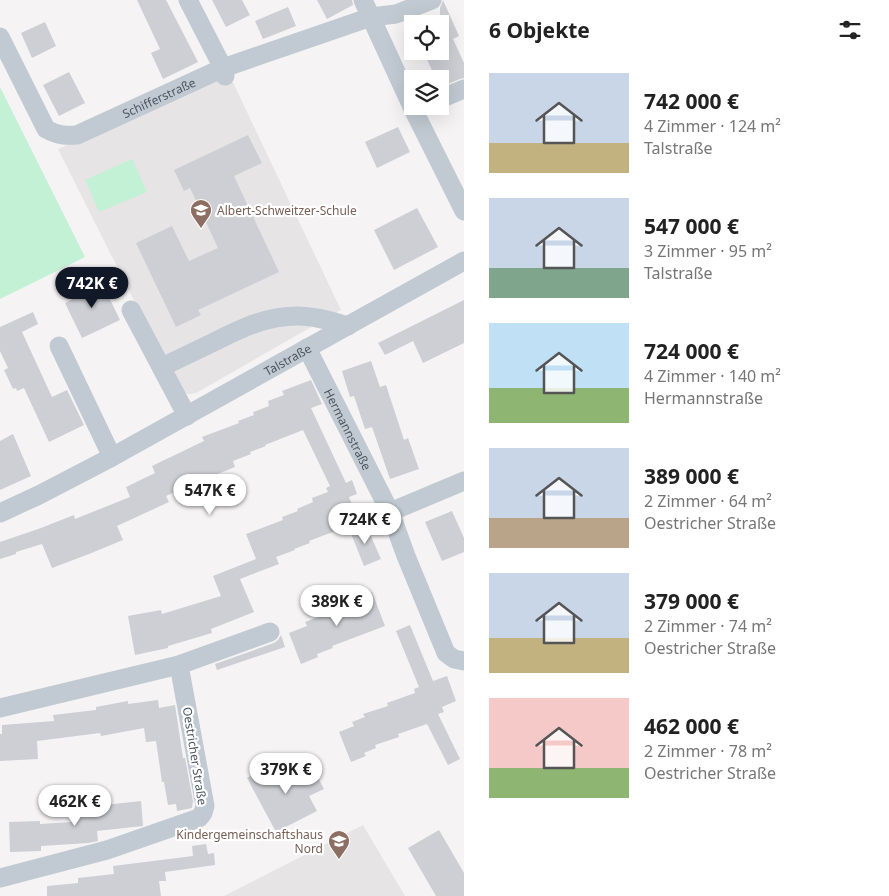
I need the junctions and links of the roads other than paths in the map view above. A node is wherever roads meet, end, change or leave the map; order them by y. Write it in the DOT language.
graph roads {
  1 [pos="188,0"];
  2 [pos="363,0"];
  3 [pos="432,0"];
  4 [pos="371,17"];
  5 [pos="0,37"];
  6 [pos="224,72"];
  7 [pos="404,80"];
  8 [pos="464,89"];
  9 [pos="449,95"];
  10 [pos="422,115"];
  11 [pos="464,211"];
  12 [pos="464,261"];
  13 [pos="131,310"];
  14 [pos="348,326"];
  15 [pos="59,346"];
  16 [pos="307,348"];
  17 [pos="162,367"];
  18 [pos="187,416"];
  19 [pos="112,457"];
  20 [pos="464,481"];
  21 [pos="390,512"];
  22 [pos="0,513"];
  23 [pos="270,632"];
  24 [pos="464,661"];
  25 [pos="179,665"];
  26 [pos="0,708"];
  27 [pos="0,878"];
  1 -- 6 [label="street"];
  2 -- 4 [label="street"];
  3 -- 4 [label="street, Schifferstraße"];
  4 -- 6 [label="street, Schifferstraße"];
  4 -- 7 [label="street"];
  5 -- 6 [label="street, Schifferstraße"];
  8 -- 9 [label="street"];
  10 -- 11 [label="street"];
  12 -- 14 [label="street, Talstraße"];
  13 -- 17 [label="street"];
  14 -- 16 [label="street, Talstraße"];
  14 -- 17 [label="street"];
  15 -- 19 [label="street"];
  16 -- 18 [label="street, Talstraße"];
  16 -- 21 [label="street, Hermannstraße"];
  17 -- 18 [label="street"];
  18 -- 19 [label="street, Talstraße"];
  19 -- 22 [label="street, Talstraße"];
  20 -- 21 [label="street"];
  21 -- 24 [label="street, Hermannstraße"];
  23 -- 25 [label="street"];
  25 -- 26 [label="street"];
  25 -- 27 [label="street, Oestricher Straße"];
}
